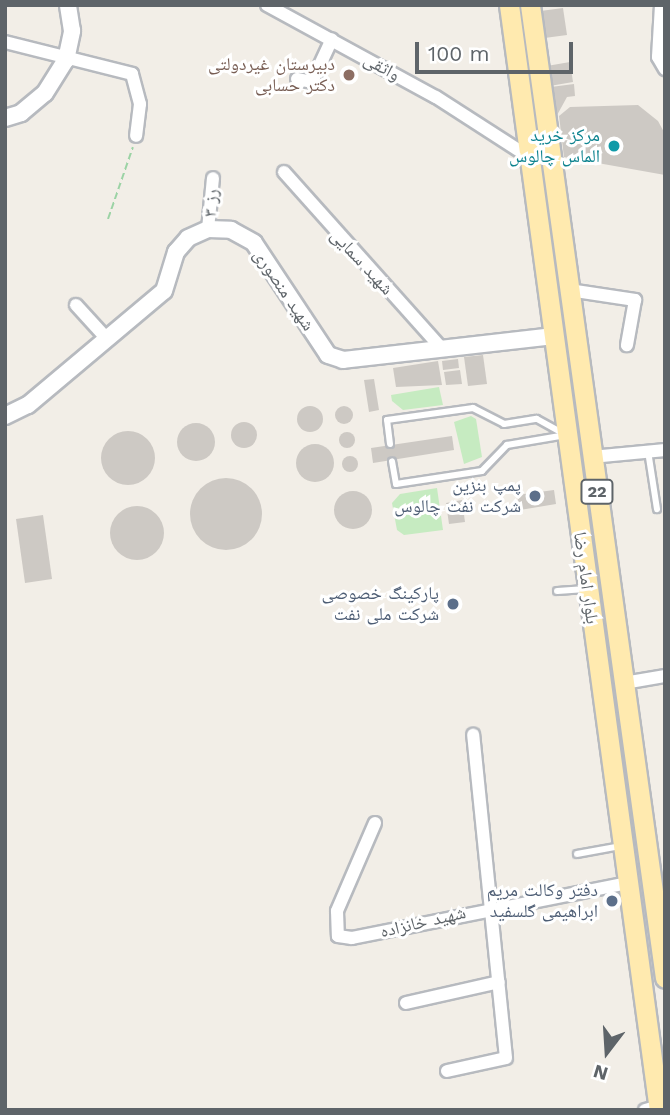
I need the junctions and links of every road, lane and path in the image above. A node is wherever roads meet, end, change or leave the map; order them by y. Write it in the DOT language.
graph roads {
  1 [pos="68,5"];
  2 [pos="267,5"];
  3 [pos="509,5"];
  4 [pos="530,5"];
  5 [pos="661,5"];
  6 [pos="332,39"];
  7 [pos="5,41"];
  8 [pos="66,60"];
  9 [pos="665,69"];
  10 [pos="297,79"];
  11 [pos="5,118"];
  12 [pos="136,136"];
  13 [pos="529,157"];
  14 [pos="284,172"];
  15 [pos="214,178"];
  16 [pos="108,219"];
  17 [pos="208,229"];
  18 [pos="569,290"];
  19 [pos="76,305"];
  20 [pos="553,336"];
  21 [pos="107,338"];
  22 [pos="627,345"];
  23 [pos="442,349"];
  24 [pos="5,415"];
  25 [pos="588,432"];
  26 [pos="566,435"];
  27 [pos="390,444"];
  28 [pos="665,450"];
  29 [pos="648,451"];
  30 [pos="592,457"];
  31 [pos="393,461"];
  32 [pos="657,509"];
  33 [pos="610,586"];
  34 [pos="588,589"];
  35 [pos="557,591"];
  36 [pos="665,676"];
  37 [pos="624,683"];
  38 [pos="473,735"];
  39 [pos="375,823"];
  40 [pos="623,845"];
  41 [pos="577,853"];
  42 [pos="628,883"];
  43 [pos="490,906"];
  44 [pos="665,978"];
  45 [pos="499,982"];
  46 [pos="406,1003"];
  47 [pos="447,1071"];
  48 [pos="654,1109"];
  1 -- 8 [label="street"];
  2 -- 6 [label="street, واثقی"];
  3 -- 13 [label="main road, بلوار امام رضا"];
  4 -- 18 [label="main road, بلوار امام رضا / 22"];
  5 -- 9 [label="street"];
  6 -- 10 [label="street"];
  6 -- 13 [label="street, واثقی"];
  7 -- 8 [label="street"];
  8 -- 11 [label="street"];
  8 -- 12 [label="street"];
  12 -- 16 [label="path"];
  13 -- 20 [label="main road, بلوار امام رضا"];
  14 -- 23 [label="street, شهید سمایی"];
  15 -- 17 [label="street, رز ۳"];
  17 -- 21 [label="street"];
  17 -- 23 [label="street, شهید منصوری"];
  18 -- 22 [label="street"];
  18 -- 25 [label="main road, بلوار امام رضا / 22"];
  19 -- 21 [label="street"];
  20 -- 23 [label="street, شهید منصوری"];
  20 -- 26 [label="main road, بلوار امام رضا"];
  21 -- 24 [label="street"];
  25 -- 26 [label="main road"];
  25 -- 30 [label="main road, بلوار امام رضا / 22"];
  26 -- 27 [label="lane"];
  26 -- 31 [label="lane"];
  26 -- 34 [label="main road, بلوار امام رضا"];
  28 -- 29 [label="street"];
  29 -- 30 [label="street"];
  29 -- 32 [label="lane"];
  30 -- 33 [label="main road, بلوار امام رضا / 22"];
  33 -- 34 [label="main road"];
  33 -- 37 [label="main road, بلوار امام رضا / 22"];
  34 -- 35 [label="lane"];
  34 -- 40 [label="main road, بلوار امام رضا"];
  36 -- 37 [label="street"];
  37 -- 44 [label="main road, بلوار امام رضا / 22"];
  38 -- 43 [label="street"];
  39 -- 43 [label="street, شهید خانزاده"];
  40 -- 41 [label="lane"];
  40 -- 42 [label="main road, بلوار امام رضا"];
  42 -- 43 [label="street, شهید خانزاده"];
  42 -- 48 [label="main road, بلوار امام رضا"];
  43 -- 45 [label="street"];
  45 -- 46 [label="street"];
  45 -- 47 [label="street"];
}
